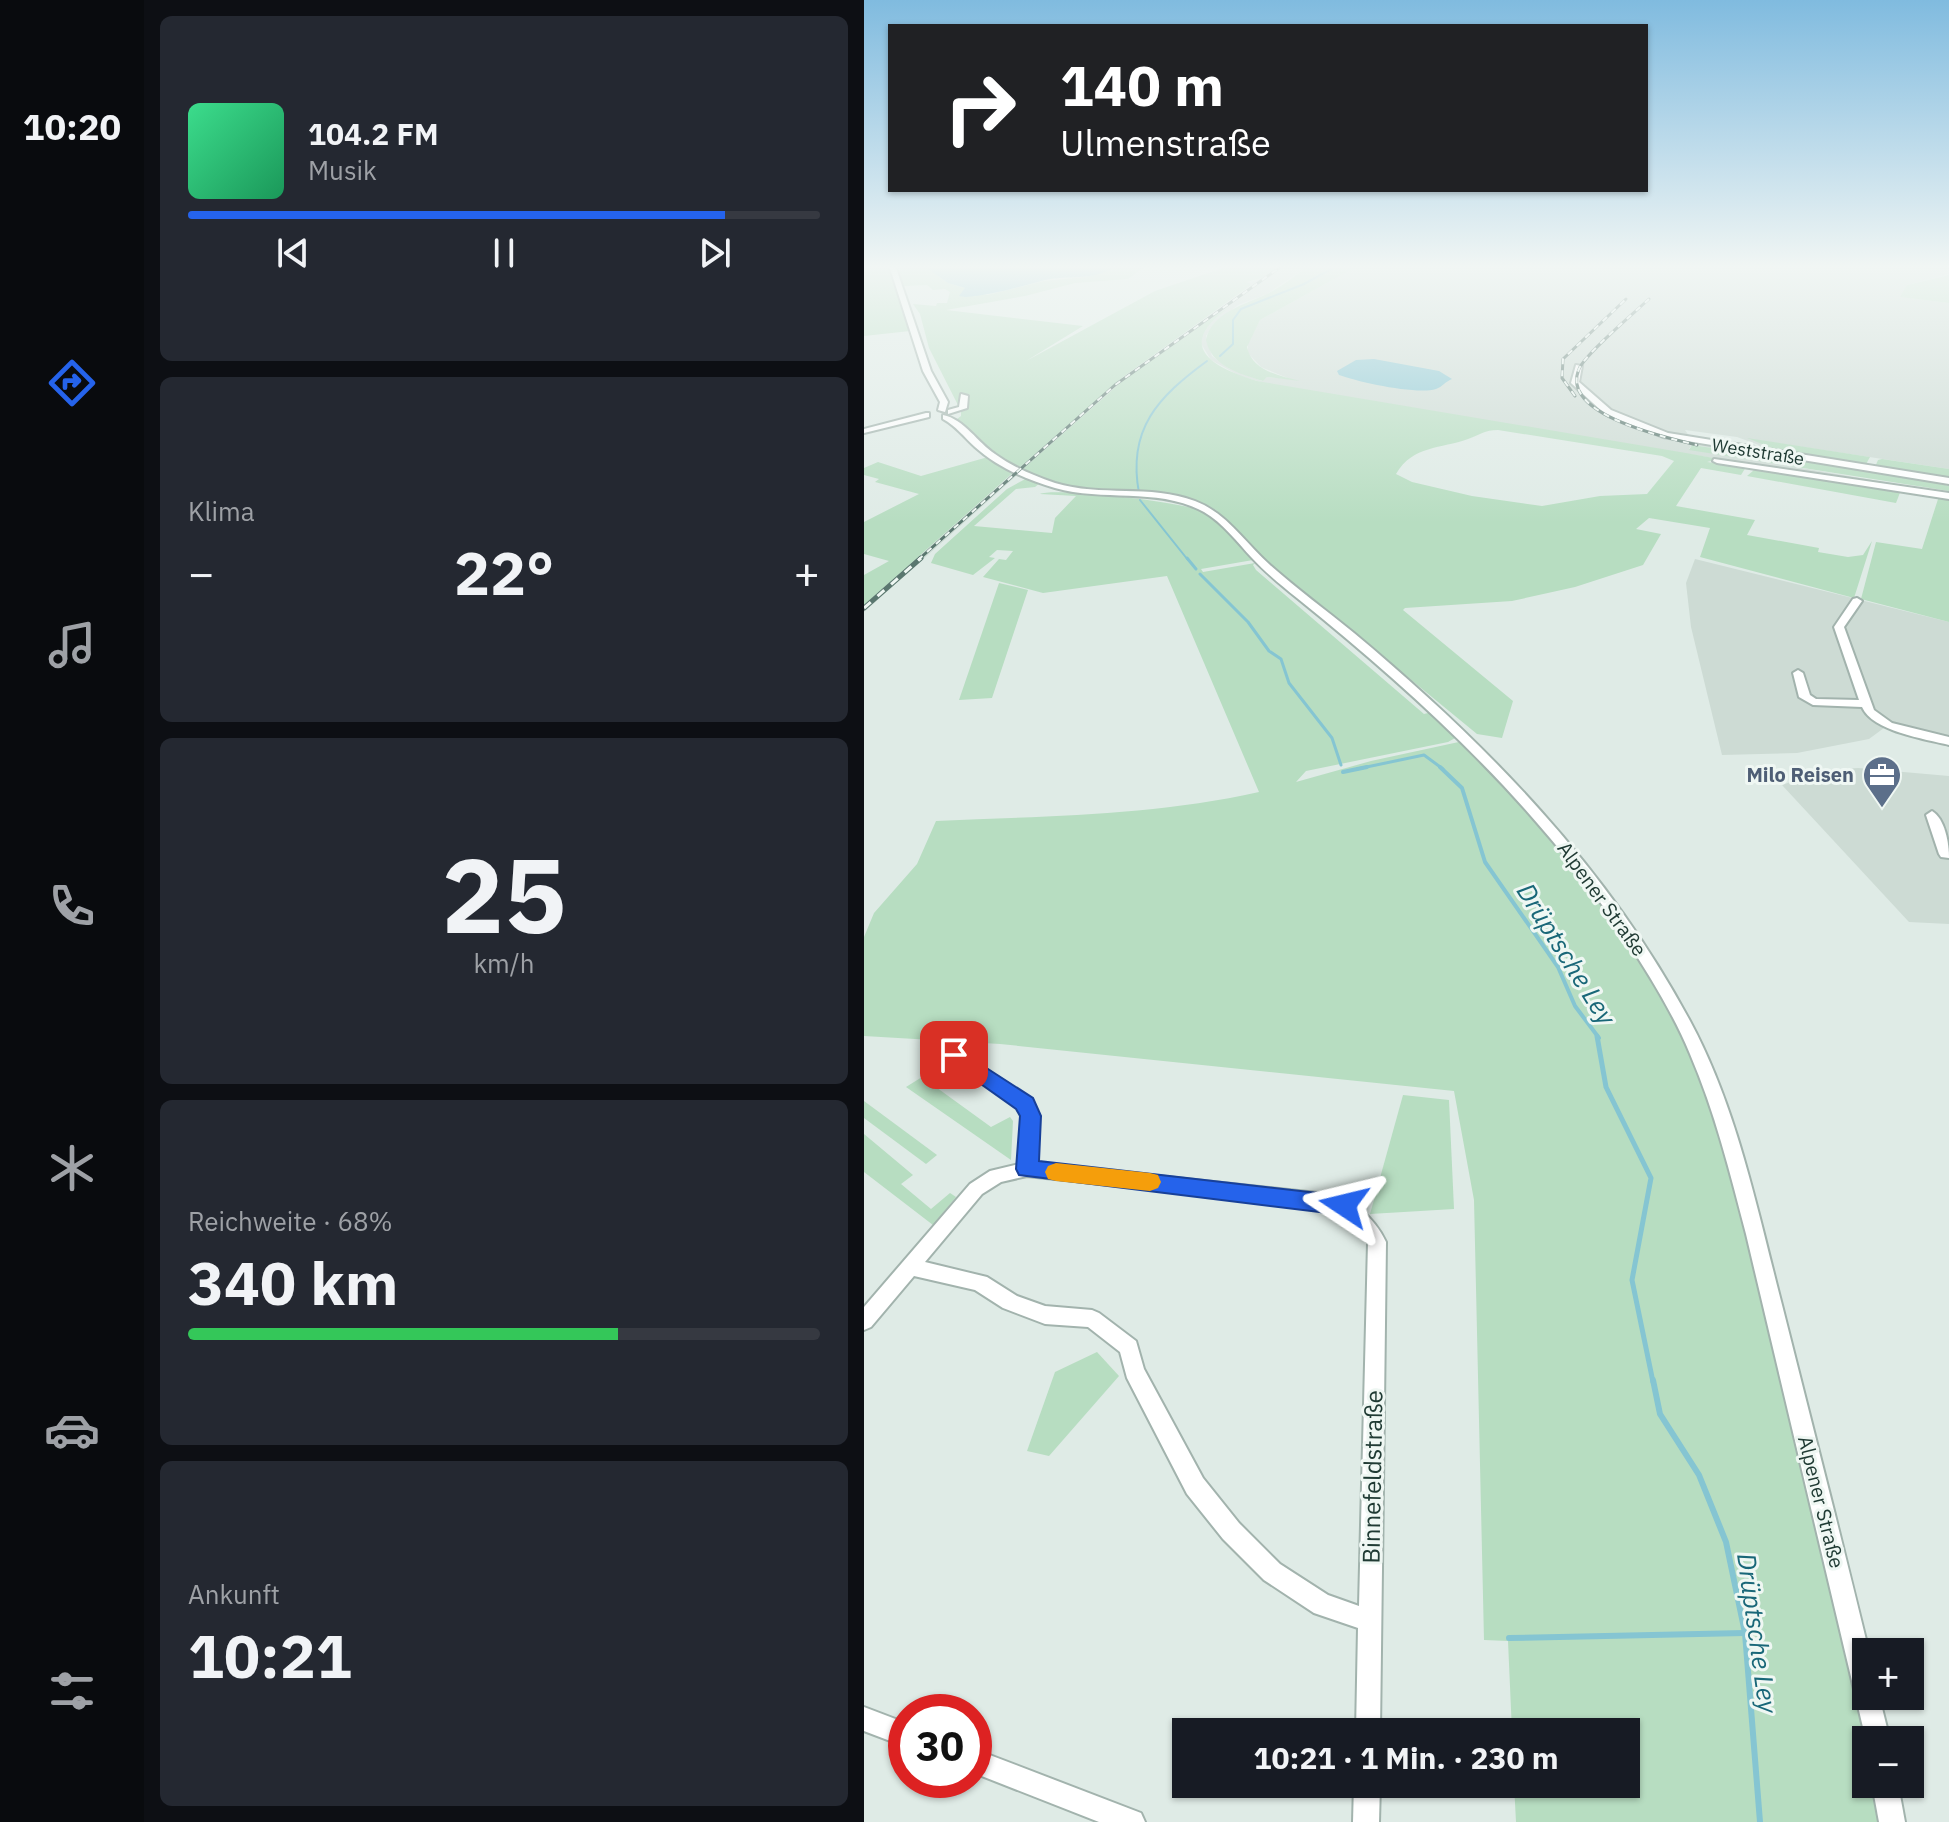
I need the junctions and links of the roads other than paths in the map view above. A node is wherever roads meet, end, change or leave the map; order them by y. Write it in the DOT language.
graph roads {
  1 [pos="921,353"];
  2 [pos="1578,366"];
  3 [pos="1587,367"];
  4 [pos="1581,386"];
  5 [pos="964,396"];
  6 [pos="947,413"];
  7 [pos="864,431"];
  8 [pos="1717,461"];
  9 [pos="1949,481"];
  10 [pos="1949,496"];
  11 [pos="1857,601"];
  12 [pos="1798,673"];
  13 [pos="1864,704"];
  14 [pos="1949,741"];
  15 [pos="1932,815"];
  16 [pos="1949,854"];
  17 [pos="954,1055"];
  18 [pos="1027,1169"];
  19 [pos="911,1267"];
  20 [pos="864,1321"];
  21 [pos="1371,1621"];
  22 [pos="1853,1638"];
  23 [pos="1368,1718"];
  24 [pos="864,1719"];
  25 [pos="888,1728"];
  26 [pos="992,1768"];
  27 [pos="1367,1798"];
  28 [pos="1888,1798"];
  29 [pos="1132,1822"];
  30 [pos="1366,1822"];
  31 [pos="1892,1822"];
  1 -- 6 [label="street"];
  2 -- 4 [label="street"];
  3 -- 4 [label="street"];
  4 -- 9 [label="street, Weststraße"];
  5 -- 6 [label="street"];
  6 -- 7 [label="street"];
  6 -- 22 [label="street, Alpener Straße"];
  8 -- 10 [label="street"];
  11 -- 13 [label="street"];
  12 -- 13 [label="street"];
  13 -- 14 [label="street"];
  15 -- 16 [label="street"];
  17 -- 18 [label="street"];
  18 -- 19 [label="street"];
  18 -- 21 [label="street, Binnefeldstraße"];
  19 -- 20 [label="street"];
  19 -- 21 [label="street"];
  21 -- 23 [label="street, Binnefeldstraße"];
  24 -- 25 [label="street"];
  26 -- 29 [label="street"];
  27 -- 30 [label="street"];
  28 -- 31 [label="street"];
}
